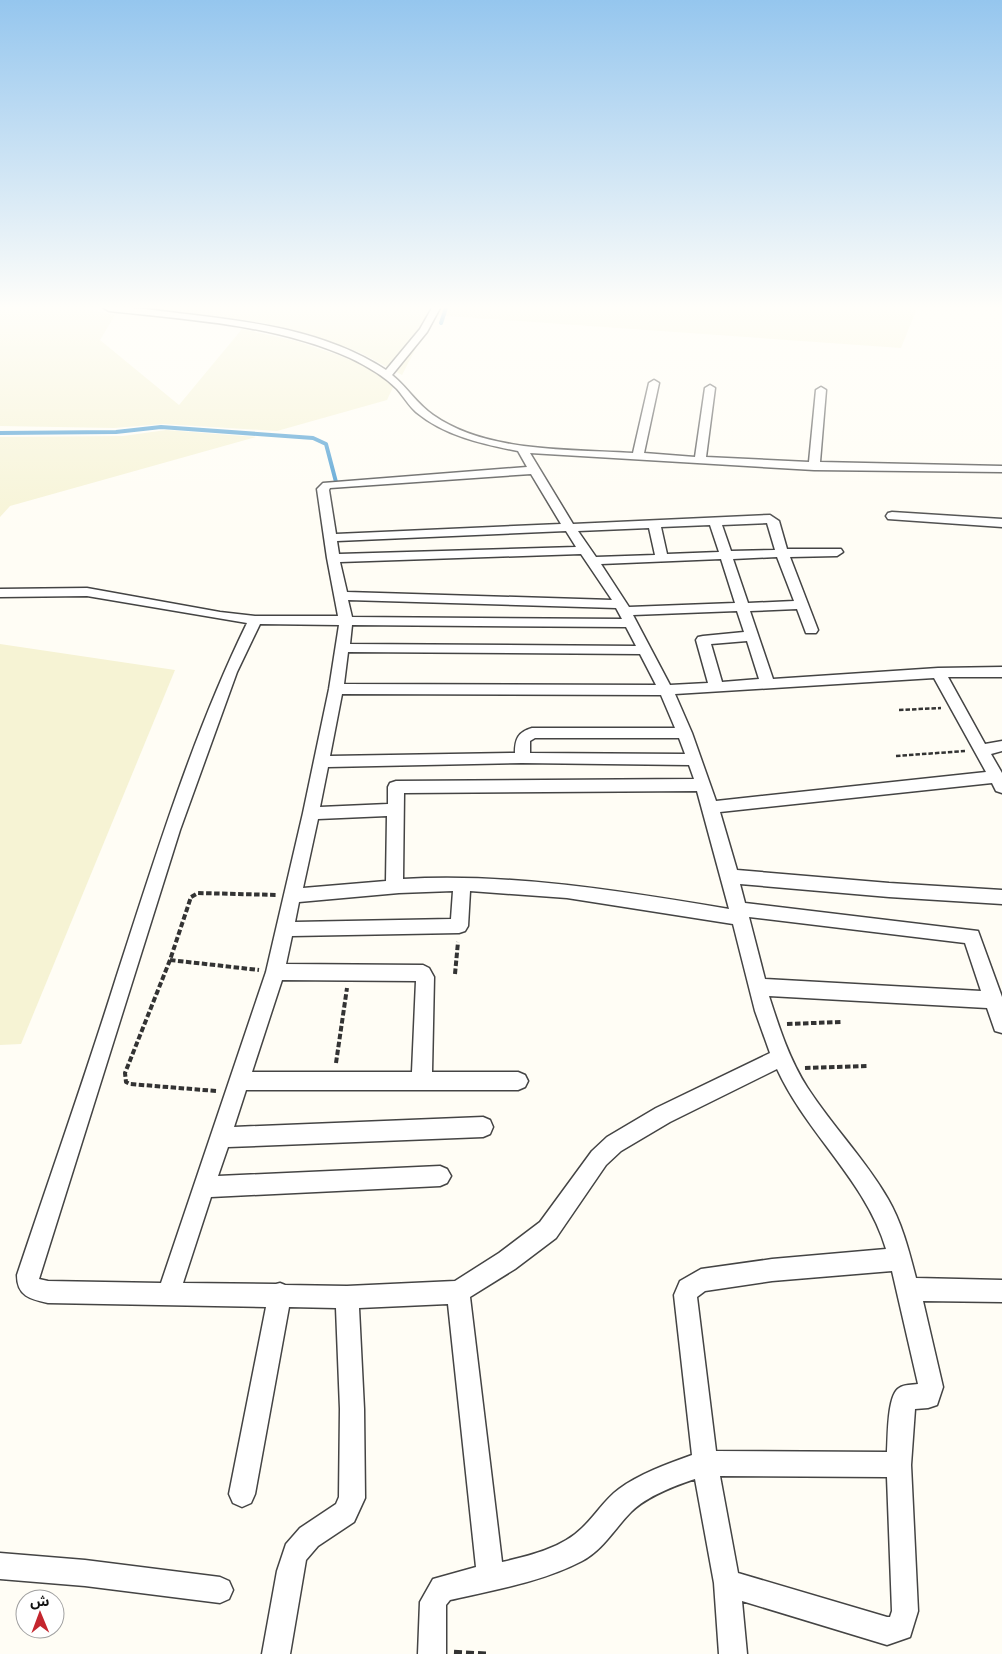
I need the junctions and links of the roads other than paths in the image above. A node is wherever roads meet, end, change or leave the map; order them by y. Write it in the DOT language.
graph roads {
  1 [pos="397,385"];
  2 [pos="654,385"];
  3 [pos="710,388"];
  4 [pos="821,390"];
  5 [pos="522,449"];
  6 [pos="638,457"];
  7 [pos="700,461"];
  8 [pos="814,467"];
  9 [pos="1002,469"];
  10 [pos="533,470"];
  11 [pos="892,516"];
  12 [pos="715,521"];
  13 [pos="654,523"];
  14 [pos="1002,523"];
  15 [pos="571,527"];
  16 [pos="330,538"];
  17 [pos="585,550"];
  18 [pos="837,552"];
  19 [pos="782,553"];
  20 [pos="724,556"];
  21 [pos="333,558"];
  22 [pos="662,558"];
  23 [pos="593,561"];
  24 [pos="0,593"];
  25 [pos="342,596"];
  26 [pos="802,604"];
  27 [pos="741,607"];
  28 [pos="626,612"];
  29 [pos="255,620"];
  30 [pos="346,621"];
  31 [pos="812,630"];
  32 [pos="750,636"];
  33 [pos="342,648"];
  34 [pos="645,650"];
  35 [pos="1002,672"];
  36 [pos="938,673"];
  37 [pos="767,683"];
  38 [pos="716,688"];
  39 [pos="336,689"];
  40 [pos="666,690"];
  41 [pos="686,733"];
  42 [pos="1002,746"];
  43 [pos="983,750"];
  44 [pos="522,758"];
  45 [pos="694,760"];
  46 [pos="321,762"];
  47 [pos="999,782"];
  48 [pos="704,785"];
  49 [pos="711,807"];
  50 [pos="395,810"];
  51 [pos="312,813"];
  52 [pos="730,876"];
  53 [pos="462,884"];
  54 [pos="394,887"];
  55 [pos="293,896"];
  56 [pos="1002,897"];
  57 [pos="739,913"];
  58 [pos="285,929"];
  59 [pos="275,972"];
  60 [pos="758,987"];
  61 [pos="993,1000"];
  62 [pos="1002,1025"];
  63 [pos="784,1063"];
  64 [pos="422,1079"];
  65 [pos="518,1080"];
  66 [pos="237,1086"];
  67 [pos="483,1127"];
  68 [pos="221,1137"];
  69 [pos="440,1176"];
  70 [pos="205,1187"];
  71 [pos="900,1259"];
  72 [pos="908,1289"];
  73 [pos="169,1292"];
  74 [pos="458,1292"];
  75 [pos="280,1294"];
  76 [pos="1000,1294"];
  77 [pos="347,1297"];
  78 [pos="705,1463"];
  79 [pos="899,1465"];
  80 [pos="242,1494"];
  81 [pos="0,1566"];
  82 [pos="490,1576"];
  83 [pos="728,1583"];
  84 [pos="220,1590"];
  85 [pos="432,1652"];
  86 [pos="276,1654"];
  87 [pos="733,1654"];
  1 -- 5 [label="street"];
  2 -- 6 [label="street"];
  3 -- 7 [label="street"];
  4 -- 8 [label="street"];
  5 -- 6 [label="street"];
  5 -- 10 [label="street"];
  6 -- 7 [label="street"];
  7 -- 8 [label="street"];
  8 -- 9 [label="street"];
  10 -- 15 [label="street"];
  10 -- 16 [label="street"];
  11 -- 14 [label="street"];
  12 -- 13 [label="street"];
  12 -- 19 [label="street"];
  12 -- 20 [label="street"];
  13 -- 15 [label="street"];
  13 -- 22 [label="street"];
  15 -- 16 [label="street"];
  15 -- 17 [label="street"];
  16 -- 21 [label="street"];
  17 -- 21 [label="street"];
  17 -- 23 [label="street"];
  18 -- 19 [label="street"];
  19 -- 20 [label="street"];
  19 -- 26 [label="street"];
  20 -- 22 [label="street"];
  20 -- 27 [label="street"];
  21 -- 25 [label="street"];
  22 -- 23 [label="street"];
  23 -- 28 [label="street"];
  24 -- 29 [label="street"];
  25 -- 28 [label="street"];
  25 -- 30 [label="street"];
  26 -- 27 [label="street"];
  26 -- 31 [label="street"];
  27 -- 28 [label="street"];
  27 -- 32 [label="street"];
  28 -- 30 [label="street"];
  28 -- 34 [label="street"];
  29 -- 30 [label="street"];
  29 -- 73 [label="street"];
  30 -- 33 [label="street"];
  32 -- 37 [label="street"];
  32 -- 38 [label="street"];
  33 -- 34 [label="street"];
  33 -- 39 [label="street"];
  34 -- 40 [label="street"];
  35 -- 36 [label="street"];
  36 -- 37 [label="street"];
  36 -- 43 [label="street"];
  37 -- 38 [label="street"];
  38 -- 40 [label="street"];
  39 -- 40 [label="street"];
  39 -- 46 [label="street"];
  40 -- 41 [label="street"];
  41 -- 44 [label="street"];
  41 -- 45 [label="street"];
  42 -- 43 [label="street"];
  43 -- 47 [label="street"];
  44 -- 45 [label="street"];
  44 -- 46 [label="street"];
  45 -- 48 [label="street"];
  46 -- 51 [label="street"];
  47 -- 49 [label="street"];
  48 -- 49 [label="street"];
  48 -- 50 [label="street"];
  49 -- 52 [label="street"];
  50 -- 51 [label="street"];
  50 -- 54 [label="street"];
  51 -- 55 [label="street"];
  52 -- 56 [label="street"];
  52 -- 57 [label="street"];
  53 -- 54 [label="street"];
  53 -- 57 [label="street"];
  53 -- 58 [label="street"];
  54 -- 55 [label="street"];
  55 -- 58 [label="street"];
  57 -- 60 [label="street"];
  57 -- 61 [label="street"];
  58 -- 59 [label="street"];
  59 -- 64 [label="street"];
  59 -- 66 [label="street"];
  60 -- 61 [label="street"];
  60 -- 63 [label="street"];
  61 -- 62 [label="street"];
  63 -- 71 [label="street"];
  63 -- 74 [label="street"];
  64 -- 65 [label="street"];
  64 -- 66 [label="street"];
  66 -- 68 [label="street"];
  67 -- 68 [label="street"];
  68 -- 70 [label="street"];
  69 -- 70 [label="street"];
  70 -- 73 [label="street"];
  71 -- 72 [label="street"];
  71 -- 78 [label="street"];
  72 -- 76 [label="street"];
  72 -- 79 [label="street"];
  73 -- 75 [label="street"];
  74 -- 77 [label="street"];
  74 -- 82 [label="street"];
  75 -- 77 [label="street"];
  75 -- 80 [label="street"];
  77 -- 86 [label="street"];
  78 -- 79 [label="street"];
  78 -- 82 [label="street"];
  78 -- 83 [label="street"];
  79 -- 83 [label="street"];
  81 -- 84 [label="street"];
  82 -- 85 [label="street"];
  83 -- 87 [label="street"];
}
